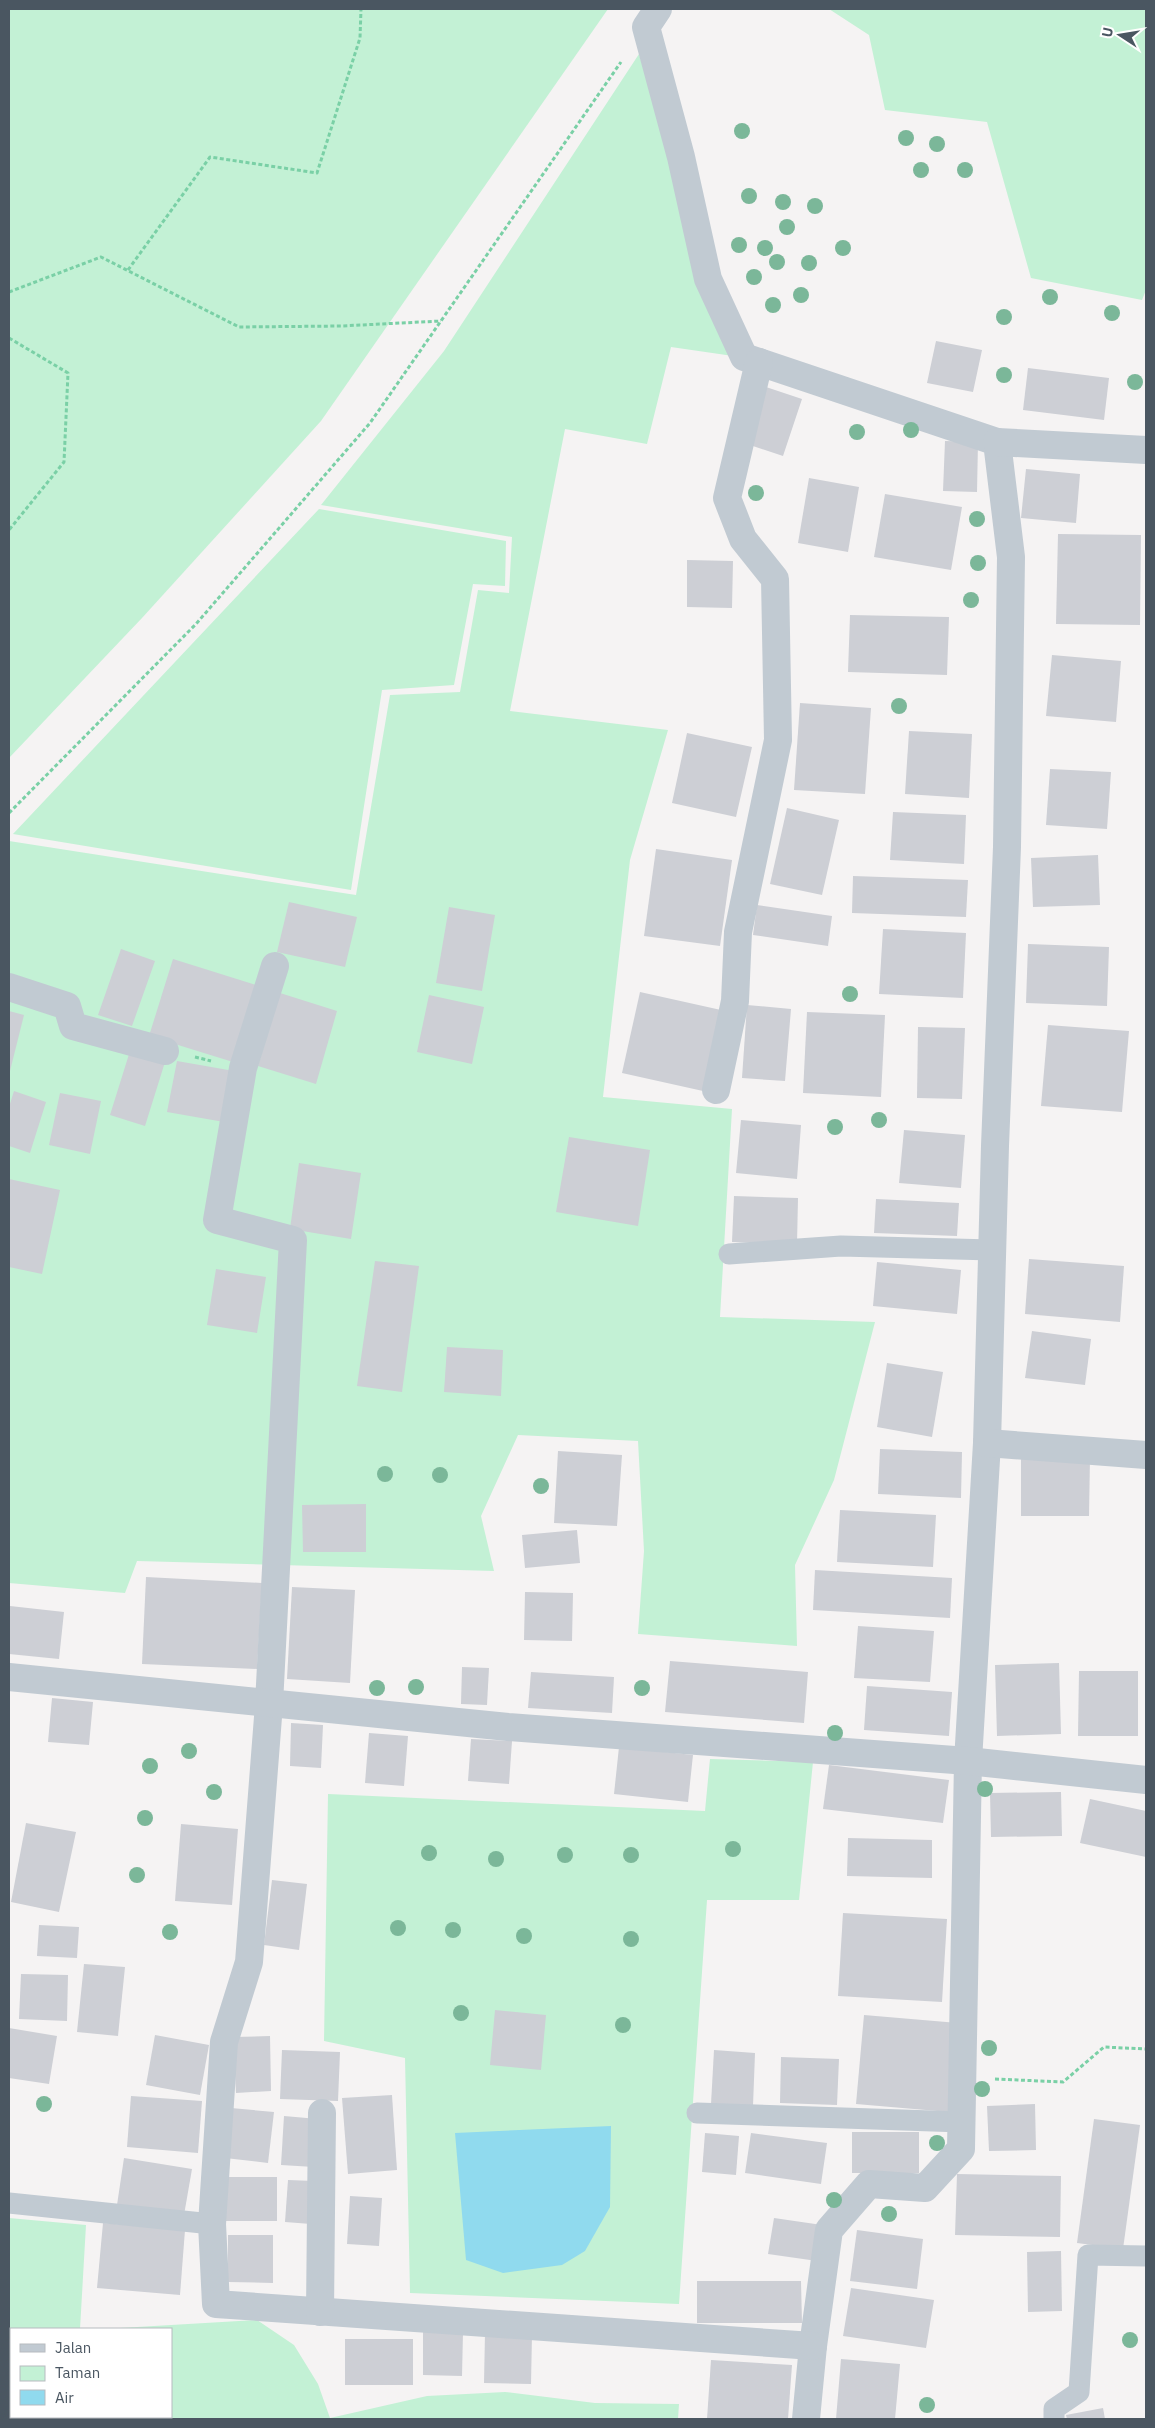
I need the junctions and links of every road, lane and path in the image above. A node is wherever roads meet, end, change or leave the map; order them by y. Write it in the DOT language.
graph roads {
  1 [pos="361,9"];
  2 [pos="652,18"];
  3 [pos="128,270"];
  4 [pos="9,292"];
  5 [pos="441,321"];
  6 [pos="9,338"];
  7 [pos="759,362"];
  8 [pos="997,442"];
  9 [pos="1146,450"];
  10 [pos="9,530"];
  11 [pos="9,813"];
  12 [pos="275,966"];
  13 [pos="9,987"];
  14 [pos="165,1051"];
  15 [pos="243,1068"];
  16 [pos="716,1090"];
  17 [pos="992,1250"];
  18 [pos="729,1254"];
  19 [pos="987,1443"];
  20 [pos="1146,1455"];
  21 [pos="9,1677"];
  22 [pos="269,1704"];
  23 [pos="968,1761"];
  24 [pos="1146,1780"];
  25 [pos="1146,2049"];
  26 [pos="962,2077"];
  27 [pos="322,2113"];
  28 [pos="697,2113"];
  29 [pos="962,2122"];
  30 [pos="9,2203"];
  31 [pos="212,2224"];
  32 [pos="1146,2256"];
  33 [pos="320,2312"];
  34 [pos="813,2346"];
  35 [pos="806,2419"];
  36 [pos="1054,2419"];
  1 -- 3 [label="path"];
  2 -- 5 [label="path"];
  2 -- 7 [label="street"];
  3 -- 4 [label="path"];
  3 -- 5 [label="path"];
  5 -- 11 [label="path"];
  6 -- 10 [label="path"];
  7 -- 8 [label="street"];
  7 -- 16 [label="street"];
  8 -- 9 [label="street"];
  8 -- 17 [label="street"];
  12 -- 15 [label="street"];
  13 -- 14 [label="street"];
  14 -- 15 [label="path"];
  15 -- 22 [label="street"];
  17 -- 18 [label="lane"];
  17 -- 19 [label="street"];
  19 -- 20 [label="street"];
  19 -- 23 [label="street"];
  21 -- 22 [label="street"];
  22 -- 23 [label="street"];
  22 -- 31 [label="street"];
  23 -- 24 [label="street"];
  23 -- 26 [label="street"];
  25 -- 26 [label="path"];
  26 -- 29 [label="street"];
  27 -- 33 [label="street"];
  28 -- 29 [label="lane"];
  29 -- 34 [label="street"];
  30 -- 31 [label="lane"];
  31 -- 33 [label="street"];
  32 -- 36 [label="lane"];
  33 -- 34 [label="street"];
  34 -- 35 [label="street"];
}
